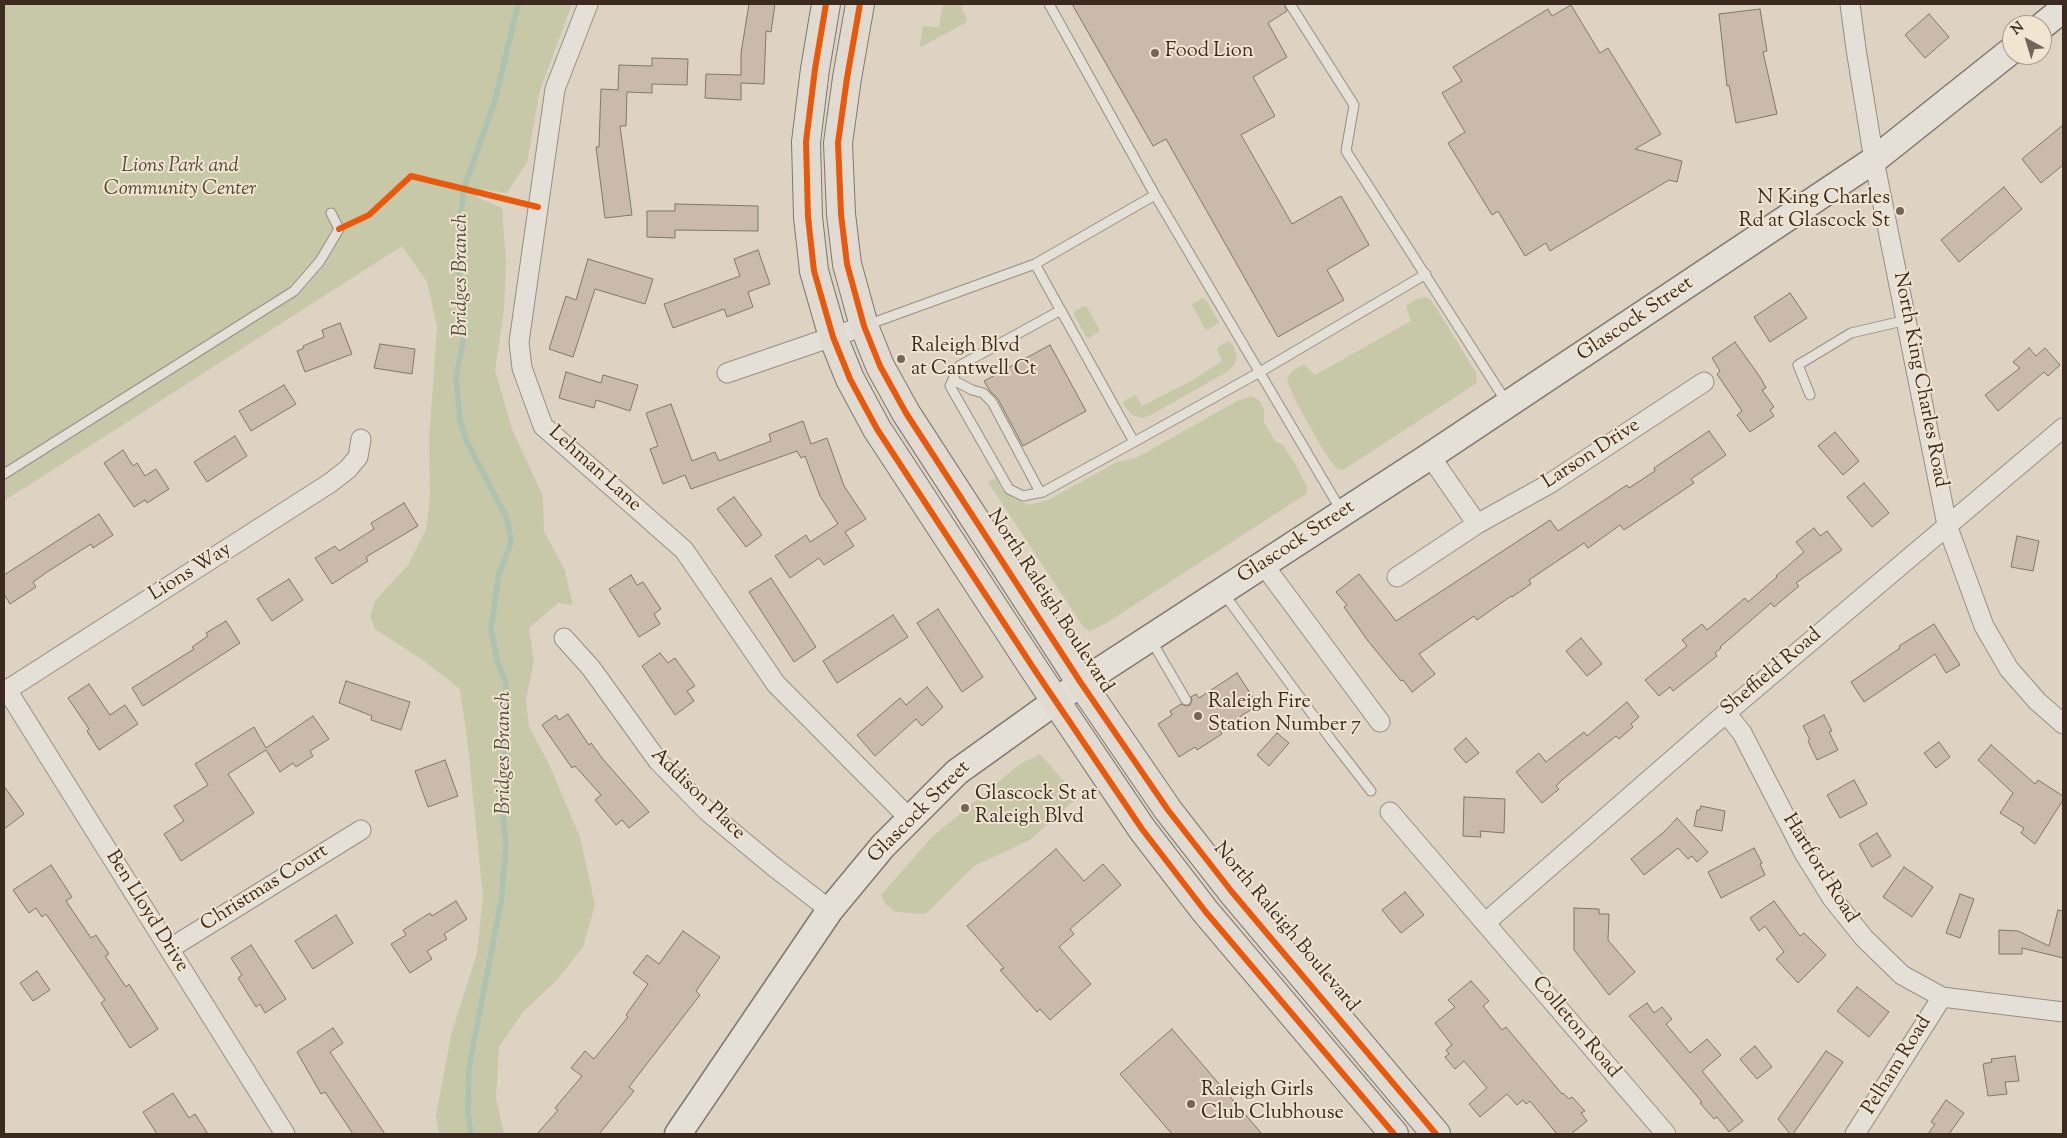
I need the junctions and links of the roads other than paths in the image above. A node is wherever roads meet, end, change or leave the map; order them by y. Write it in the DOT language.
graph roads {
  1 [pos="588,4"];
  2 [pos="826,4"];
  3 [pos="860,4"];
  4 [pos="1049,4"];
  5 [pos="1290,4"];
  6 [pos="1850,4"];
  7 [pos="2063,9"];
  8 [pos="2052,18"];
  9 [pos="2002,58"];
  10 [pos="1874,160"];
  11 [pos="1155,195"];
  12 [pos="331,213"];
  13 [pos="1036,264"];
  14 [pos="1426,274"];
  15 [pos="1061,310"];
  16 [pos="1907,320"];
  17 [pos="864,326"];
  18 [pos="833,336"];
  19 [pos="727,372"];
  20 [pos="1260,372"];
  21 [pos="953,380"];
  22 [pos="1704,382"];
  23 [pos="1810,395"];
  24 [pos="1508,405"];
  25 [pos="2063,428"];
  26 [pos="361,439"];
  27 [pos="1134,442"];
  28 [pos="1430,456"];
  29 [pos="4,474"];
  30 [pos="1040,492"];
  31 [pos="1343,513"];
  32 [pos="1477,524"];
  33 [pos="1946,525"];
  34 [pos="1263,564"];
  35 [pos="1397,576"];
  36 [pos="1223,591"];
  37 [pos="564,638"];
  38 [pos="1150,638"];
  39 [pos="1081,683"];
  40 [pos="5,691"];
  41 [pos="1055,700"];
  42 [pos="1186,700"];
  43 [pos="1726,713"];
  44 [pos="1380,722"];
  45 [pos="2063,724"];
  46 [pos="1371,790"];
  47 [pos="1390,812"];
  48 [pos="909,818"];
  49 [pos="362,830"];
  50 [pos="830,910"];
  51 [pos="1485,922"];
  52 [pos="169,949"];
  53 [pos="1942,997"];
  54 [pos="2063,1012"];
  55 [pos="285,1134"];
  56 [pos="678,1134"];
  57 [pos="1394,1134"];
  58 [pos="1436,1134"];
  59 [pos="1666,1134"];
  60 [pos="1855,1134"];
  1 -- 48 [label="street, Lehman Lane"];
  2 -- 18 [label="main road"];
  3 -- 17 [label="main road, North Raleigh Boulevard"];
  4 -- 11 [label="lane"];
  5 -- 14 [label="lane"];
  6 -- 10 [label="street, North King Charles Road"];
  7 -- 8 [label="street"];
  9 -- 10 [label="street, Glascock Street"];
  10 -- 16 [label="street, North King Charles Road"];
  10 -- 24 [label="street, Glascock Street"];
  11 -- 13 [label="lane"];
  11 -- 20 [label="lane"];
  12 -- 29 [label="lane"];
  13 -- 15 [label="lane"];
  13 -- 17 [label="lane"];
  14 -- 20 [label="lane"];
  14 -- 24 [label="lane"];
  15 -- 21 [label="lane"];
  15 -- 27 [label="lane"];
  16 -- 23 [label="lane"];
  16 -- 33 [label="street, North King Charles Road"];
  17 -- 18 [label="street"];
  17 -- 39 [label="main road, North Raleigh Boulevard"];
  18 -- 19 [label="street"];
  18 -- 41 [label="main road"];
  20 -- 27 [label="lane"];
  20 -- 31 [label="lane"];
  21 -- 30 [label="lane"];
  21 -- 30 [label="lane"];
  22 -- 32 [label="street, Larson Drive"];
  24 -- 28 [label="street, Glascock Street"];
  25 -- 33 [label="street, Sheffield Road"];
  26 -- 40 [label="street, Lions Way"];
  27 -- 30 [label="lane"];
  28 -- 31 [label="street, Glascock Street"];
  28 -- 32 [label="street"];
  31 -- 34 [label="street, Glascock Street"];
  32 -- 35 [label="street, Larson Drive"];
  33 -- 43 [label="street, Sheffield Road"];
  33 -- 45 [label="street, North King Charles Road"];
  34 -- 36 [label="street, Glascock Street"];
  34 -- 44 [label="street"];
  36 -- 38 [label="street, Glascock Street"];
  36 -- 46 [label="lane"];
  37 -- 50 [label="street, Addison Place"];
  38 -- 39 [label="street, Glascock Street"];
  38 -- 42 [label="lane"];
  39 -- 41 [label="street, Glascock Street"];
  39 -- 58 [label="main road, North Raleigh Boulevard"];
  40 -- 52 [label="street, Ben Lloyd Drive"];
  41 -- 48 [label="street, Glascock Street"];
  41 -- 57 [label="main road"];
  43 -- 51 [label="street, Sheffield Road"];
  43 -- 53 [label="street, Hartford Road"];
  47 -- 51 [label="street, Colleton Road"];
  48 -- 50 [label="street, Glascock Street"];
  49 -- 52 [label="street, Christmas Court"];
  50 -- 56 [label="street, Glascock Street"];
  51 -- 59 [label="street, Colleton Road"];
  52 -- 55 [label="street, Ben Lloyd Drive"];
  53 -- 54 [label="street, Hartford Road"];
  53 -- 60 [label="street, Pelham Road"];
}
